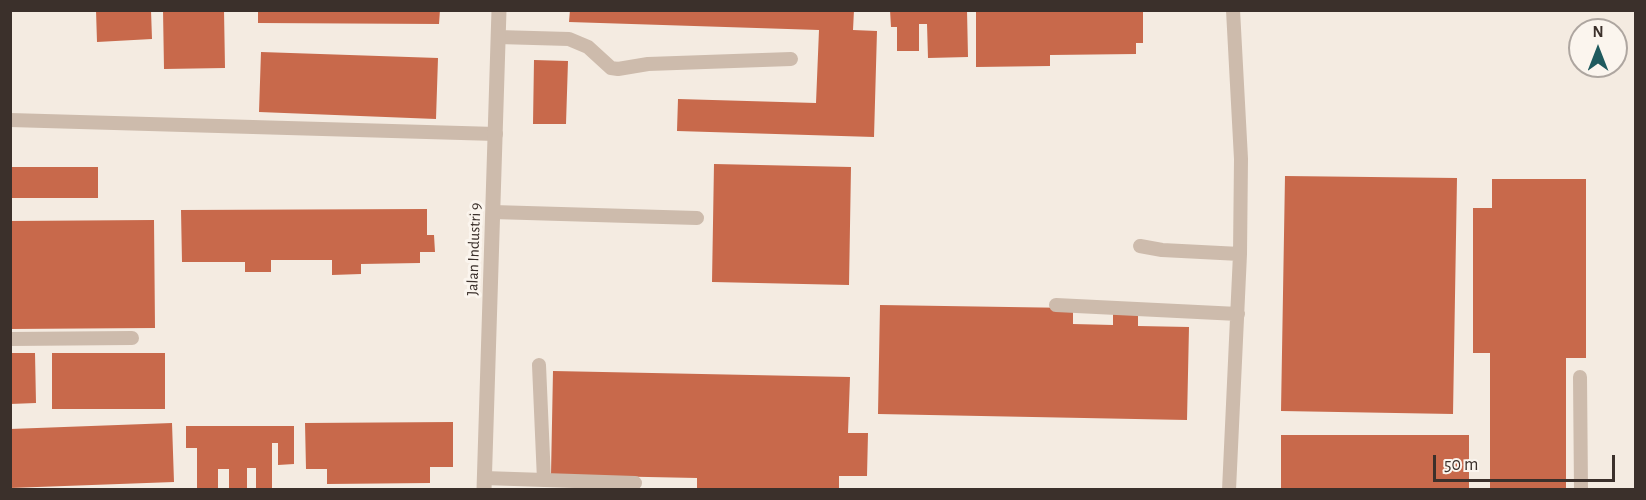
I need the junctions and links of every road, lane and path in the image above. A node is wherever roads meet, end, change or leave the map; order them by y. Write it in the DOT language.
graph roads {
  1 [pos="499,10"];
  2 [pos="1233,10"];
  3 [pos="498,37"];
  4 [pos="791,59"];
  5 [pos="10,120"];
  6 [pos="496,134"];
  7 [pos="493,212"];
  8 [pos="697,218"];
  9 [pos="1140,246"];
  10 [pos="1240,254"];
  11 [pos="1056,305"];
  12 [pos="1238,314"];
  13 [pos="132,338"];
  14 [pos="10,339"];
  15 [pos="539,364"];
  16 [pos="1581,377"];
  17 [pos="544,480"];
  18 [pos="484,483"];
  19 [pos="635,483"];
  20 [pos="1229,489"];
  21 [pos="1581,489"];
  1 -- 3 [label="street, Jalan Industri 9"];
  2 -- 10 [label="lane"];
  3 -- 4 [label="lane"];
  3 -- 6 [label="street, Jalan Industri 9"];
  5 -- 6 [label="lane"];
  6 -- 7 [label="street, Jalan Industri 9"];
  7 -- 8 [label="lane"];
  7 -- 18 [label="street, Jalan Industri 9"];
  9 -- 10 [label="lane"];
  10 -- 12 [label="lane"];
  11 -- 12 [label="lane"];
  12 -- 20 [label="lane"];
  13 -- 14 [label="lane"];
  15 -- 17 [label="lane"];
  16 -- 21 [label="lane"];
  17 -- 18 [label="lane"];
  17 -- 19 [label="lane"];
}
